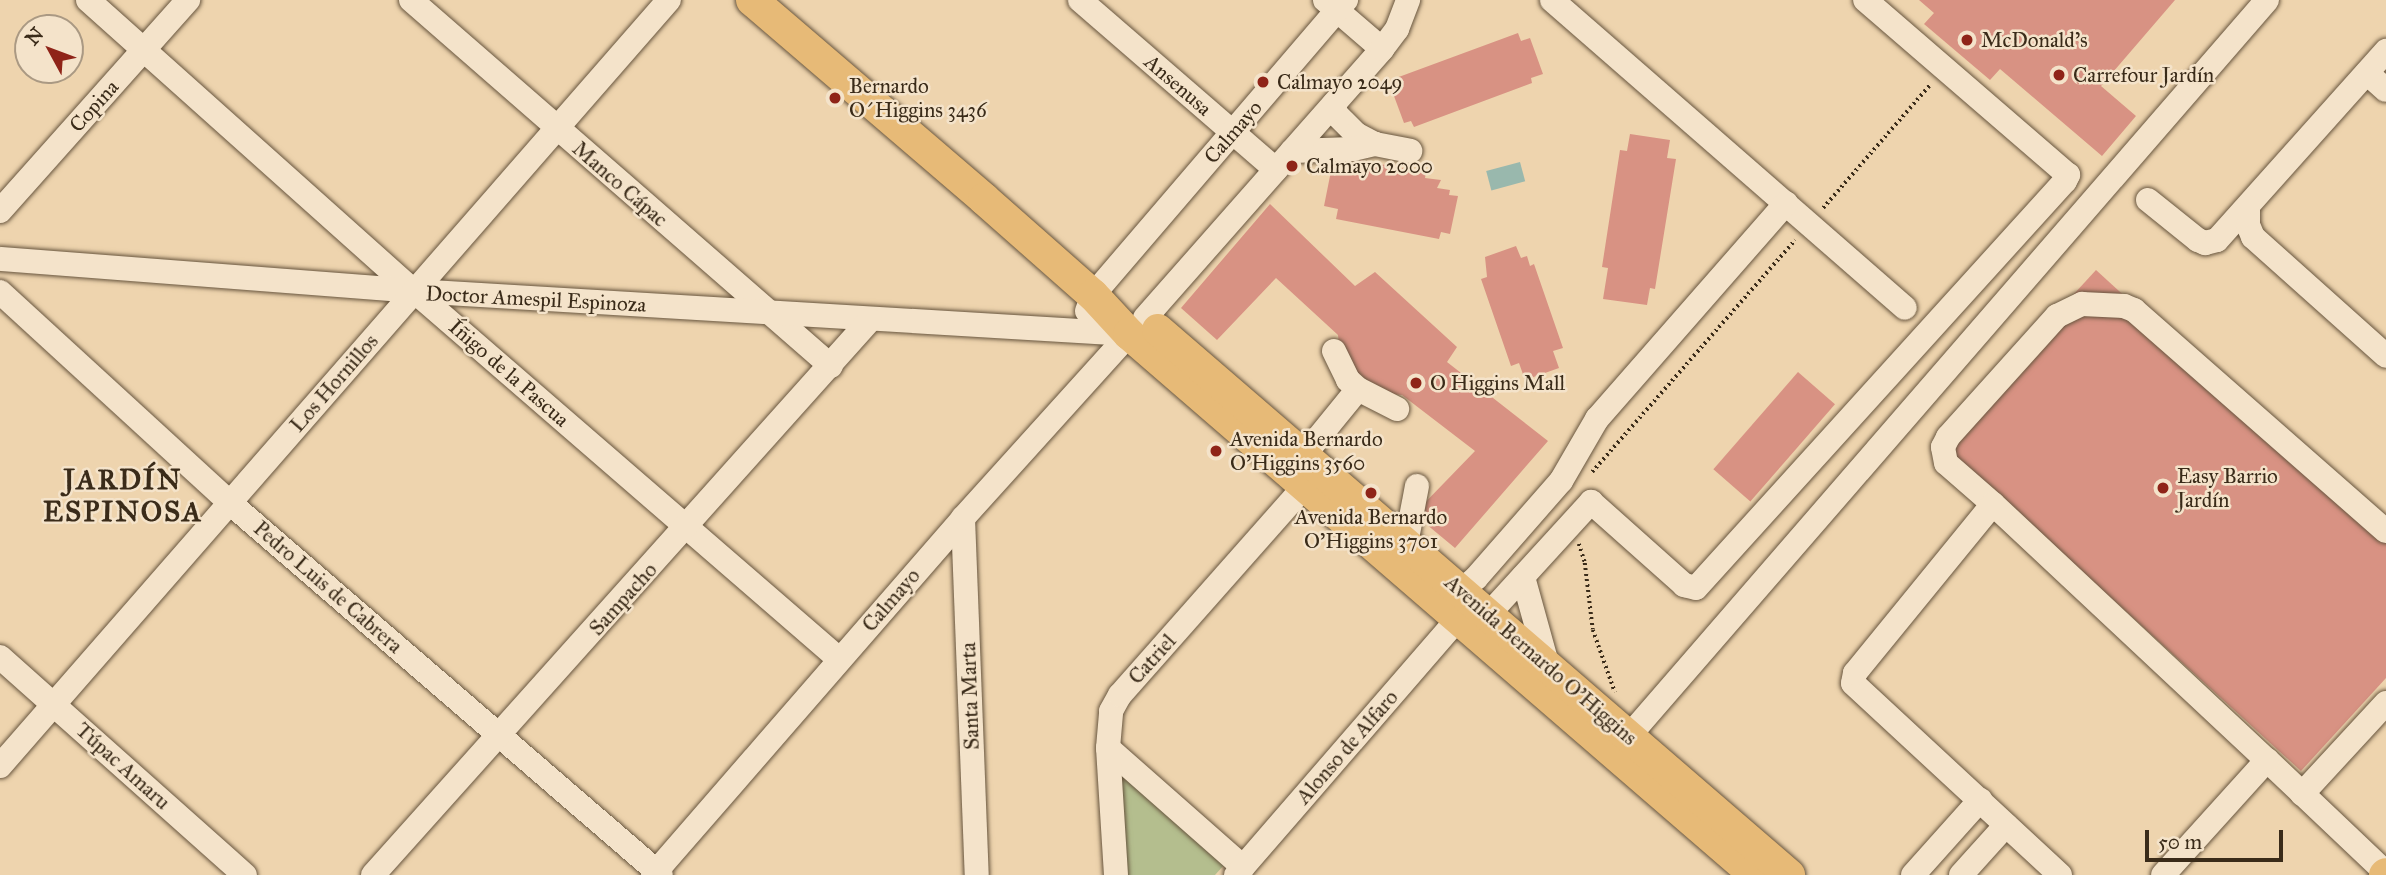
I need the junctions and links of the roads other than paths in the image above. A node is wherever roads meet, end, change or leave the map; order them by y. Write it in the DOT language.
graph roads {
  1 [pos="88,0"];
  2 [pos="188,0"];
  3 [pos="411,0"];
  4 [pos="669,0"];
  5 [pos="752,0"];
  6 [pos="1080,0"];
  7 [pos="1408,0"];
  8 [pos="1552,0"];
  9 [pos="1865,0"];
  10 [pos="2267,0"];
  11 [pos="1336,3"];
  12 [pos="777,11"];
  13 [pos="144,49"];
  14 [pos="1382,49"];
  15 [pos="2386,51"];
  16 [pos="2367,73"];
  17 [pos="2386,90"];
  18 [pos="1334,104"];
  19 [pos="557,128"];
  20 [pos="1232,132"];
  21 [pos="1375,144"];
  22 [pos="1292,151"];
  23 [pos="1410,151"];
  24 [pos="1276,170"];
  25 [pos="2148,200"];
  26 [pos="1786,203"];
  27 [pos="2248,207"];
  28 [pos="0,211"];
  29 [pos="0,259"];
  30 [pos="414,291"];
  31 [pos="0,292"];
  32 [pos="1093,295"];
  33 [pos="1905,308"];
  34 [pos="767,313"];
  35 [pos="870,320"];
  36 [pos="1137,326"];
  37 [pos="1073,331"];
  38 [pos="1334,351"];
  39 [pos="2386,356"];
  40 [pos="831,366"];
  41 [pos="1358,390"];
  42 [pos="1397,409"];
  43 [pos="1300,472"];
  44 [pos="1417,486"];
  45 [pos="1580,493"];
  46 [pos="230,503"];
  47 [pos="1993,504"];
  48 [pos="963,518"];
  49 [pos="688,526"];
  50 [pos="2386,531"];
  51 [pos="1406,544"];
  52 [pos="1523,577"];
  53 [pos="1470,614"];
  54 [pos="0,657"];
  55 [pos="839,659"];
  56 [pos="1548,667"];
  57 [pos="2386,703"];
  58 [pos="54,705"];
  59 [pos="500,734"];
  60 [pos="1629,736"];
  61 [pos="1108,748"];
  62 [pos="2267,761"];
  63 [pos="0,766"];
  64 [pos="2302,794"];
  65 [pos="1980,800"];
  66 [pos="2006,825"];
  67 [pos="1240,871"];
  68 [pos="656,873"];
  69 [pos="2386,874"];
  70 [pos="245,875"];
  71 [pos="373,875"];
  72 [pos="977,875"];
  73 [pos="1116,875"];
  74 [pos="1755,875"];
  75 [pos="1789,875"];
  76 [pos="1913,875"];
  77 [pos="1961,875"];
  78 [pos="2060,875"];
  79 [pos="2163,875"];
  1 -- 13 [label="street, Íñigo de la Pascua"];
  2 -- 13 [label="street, Copina"];
  3 -- 19 [label="street, Manco Cápac"];
  4 -- 19 [label="street, Los Hornillos"];
  5 -- 12 [label="main road, Avenida Bernardo O'Higgins"];
  6 -- 20 [label="street, Ansenusa"];
  7 -- 14 [label="street, Calmayo"];
  8 -- 26 [label="street"];
  9 -- 45 [label="street"];
  10 -- 60 [label="street"];
  11 -- 14 [label="street"];
  11 -- 20 [label="street, Calmayo"];
  12 -- 32 [label="main road, Avenida Bernardo O'Higgins"];
  13 -- 28 [label="street, Copina"];
  13 -- 30 [label="street, Íñigo de la Pascua"];
  14 -- 18 [label="street, Calmayo"];
  15 -- 16 [label="street"];
  16 -- 17 [label="street"];
  16 -- 27 [label="street"];
  18 -- 21 [label="street"];
  18 -- 22 [label="street, Calmayo"];
  19 -- 30 [label="street, Los Hornillos"];
  19 -- 34 [label="street, Manco Cápac"];
  20 -- 24 [label="street, Ansenusa"];
  20 -- 32 [label="street, Calmayo"];
  21 -- 22 [label="street"];
  21 -- 23 [label="street"];
  22 -- 24 [label="street, Calmayo"];
  24 -- 36 [label="street, Calmayo"];
  25 -- 27 [label="street"];
  26 -- 33 [label="street"];
  26 -- 45 [label="street"];
  27 -- 39 [label="street"];
  29 -- 30 [label="street, Doctor Amespil Espinoza"];
  30 -- 34 [label="street, Doctor Amespil Espinoza"];
  30 -- 46 [label="street, Los Hornillos"];
  30 -- 49 [label="street, Íñigo de la Pascua"];
  31 -- 46 [label="street, Pedro Luis de Cabrera"];
  32 -- 36 [label="main road, Avenida Bernardo O'Higgins"];
  32 -- 37 [label="street"];
  34 -- 35 [label="street, Doctor Amespil Espinoza"];
  34 -- 40 [label="street, Manco Cápac"];
  35 -- 37 [label="street, Doctor Amespil Espinoza"];
  35 -- 40 [label="street, Sampacho"];
  36 -- 37 [label="street, Doctor Amespil Espinoza"];
  36 -- 43 [label="main road, Avenida Bernardo O'Higgins"];
  36 -- 48 [label="street, Calmayo"];
  38 -- 41 [label="street"];
  40 -- 49 [label="street, Sampacho"];
  41 -- 42 [label="street"];
  41 -- 43 [label="street, Catriel"];
  43 -- 51 [label="main road, Avenida Bernardo O'Higgins"];
  43 -- 53 [label="main road, Avenida Bernardo O'Higgins"];
  43 -- 61 [label="street, Catriel"];
  44 -- 51 [label="street"];
  45 -- 52 [label="street"];
  45 -- 53 [label="street"];
  46 -- 58 [label="street, Los Hornillos"];
  46 -- 59 [label="street, Pedro Luis de Cabrera"];
  47 -- 50 [label="street"];
  47 -- 62 [label="street"];
  47 -- 65 [label="street"];
  48 -- 55 [label="street, Calmayo"];
  48 -- 72 [label="street, Santa Marta"];
  49 -- 55 [label="street, Íñigo de la Pascua"];
  49 -- 59 [label="street, Sampacho"];
  51 -- 53 [label="main road, Avenida Bernardo O'Higgins"];
  52 -- 53 [label="street"];
  52 -- 56 [label="street"];
  53 -- 56 [label="main road, Avenida Bernardo O'Higgins"];
  53 -- 67 [label="street, Alonso de Alfaro"];
  53 -- 74 [label="main road, Avenida Bernardo O'Higgins"];
  54 -- 58 [label="street, Túpac Amaru"];
  55 -- 68 [label="street, Calmayo"];
  56 -- 60 [label="main road, Avenida Bernardo O'Higgins"];
  57 -- 64 [label="street"];
  58 -- 63 [label="street, Los Hornillos"];
  58 -- 70 [label="street, Túpac Amaru"];
  59 -- 68 [label="street, Pedro Luis de Cabrera"];
  59 -- 71 [label="street, Sampacho"];
  60 -- 75 [label="main road, Avenida Bernardo O'Higgins"];
  61 -- 67 [label="street"];
  61 -- 73 [label="street, Catriel"];
  62 -- 64 [label="street"];
  62 -- 79 [label="street"];
  64 -- 69 [label="street"];
  65 -- 66 [label="street"];
  65 -- 76 [label="street"];
  66 -- 77 [label="street"];
  66 -- 78 [label="street"];
}
